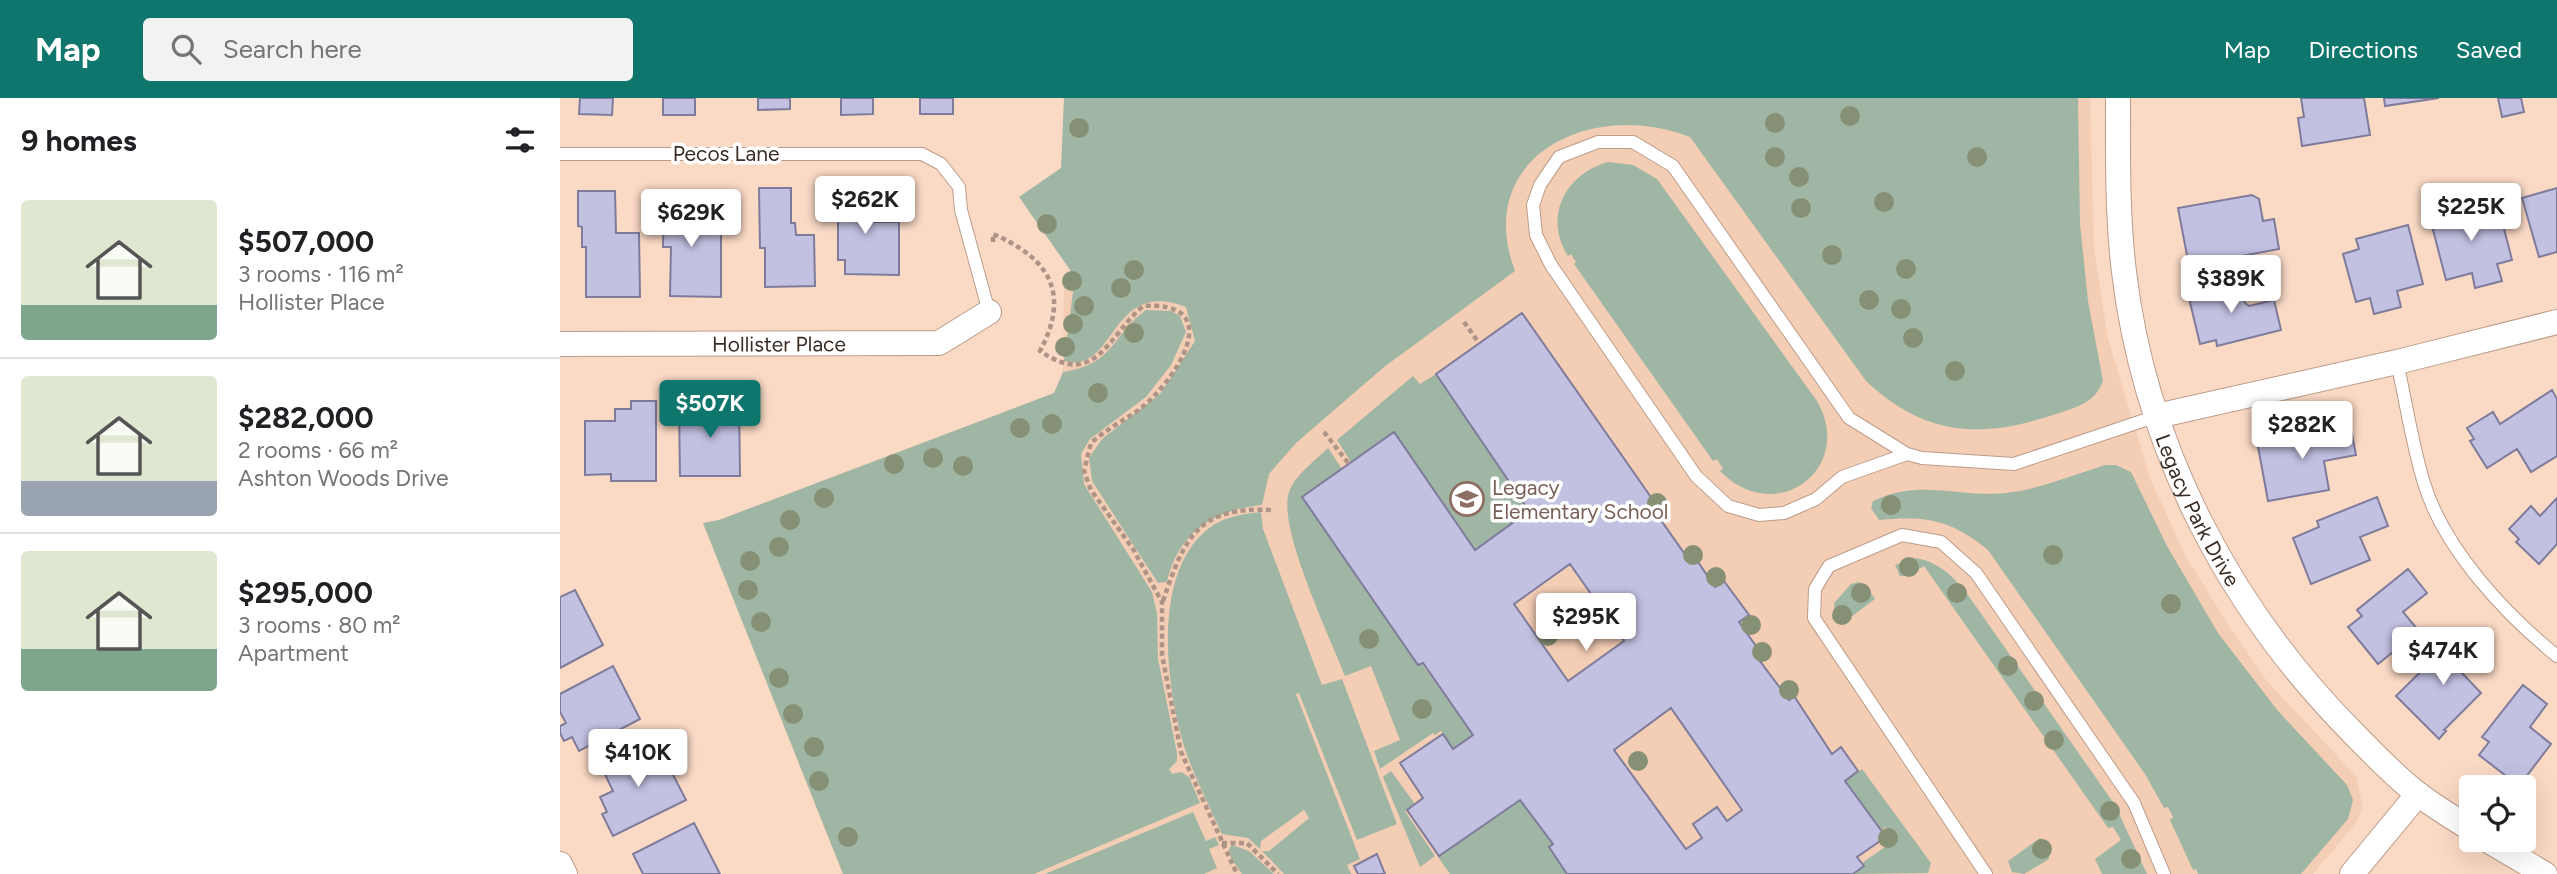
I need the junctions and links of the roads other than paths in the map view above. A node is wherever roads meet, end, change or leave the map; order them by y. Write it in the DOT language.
graph roads {
  1 [pos="2118,98"];
  2 [pos="560,153"];
  3 [pos="989,312"];
  4 [pos="2557,322"];
  5 [pos="560,344"];
  6 [pos="2397,362"];
  7 [pos="2157,416"];
  8 [pos="1907,454"];
  9 [pos="2557,656"];
  10 [pos="2418,794"];
  11 [pos="2459,821"];
  12 [pos="2507,852"];
  13 [pos="560,864"];
  14 [pos="565,874"];
  15 [pos="1986,874"];
  16 [pos="2164,874"];
  17 [pos="2352,874"];
  18 [pos="2545,874"];
  1 -- 7 [label="street, Legacy Park Drive"];
  2 -- 3 [label="lane, Pecos Lane"];
  3 -- 5 [label="street, Hollister Place"];
  4 -- 6 [label="street"];
  6 -- 7 [label="street"];
  6 -- 9 [label="lane"];
  7 -- 8 [label="lane"];
  7 -- 10 [label="street, Legacy Park Drive"];
  8 -- 8 [label="lane"];
  10 -- 11 [label="street, Legacy Park Drive"];
  10 -- 17 [label="street"];
  12 -- 18 [label="street"];
  13 -- 14 [label="street"];
  15 -- 16 [label="lane"];
}
